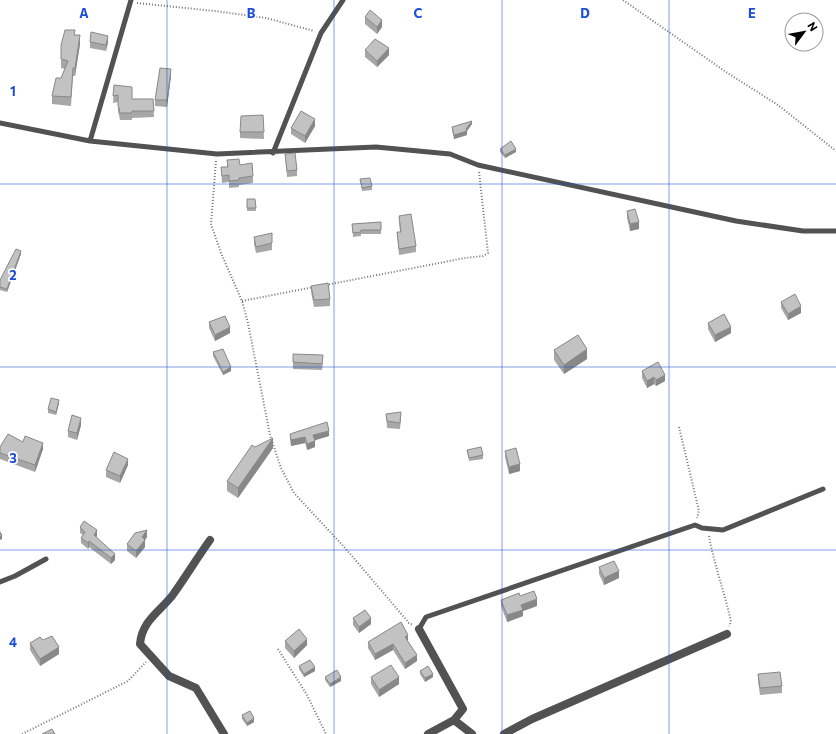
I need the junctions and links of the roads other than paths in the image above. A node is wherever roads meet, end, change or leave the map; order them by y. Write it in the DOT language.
graph roads {
  1 [pos="343,0"];
  2 [pos="130,1"];
  3 [pos="0,123"];
  4 [pos="90,141"];
  5 [pos="273,153"];
  6 [pos="836,231"];
  7 [pos="823,489"];
  8 [pos="210,540"];
  9 [pos="46,559"];
  10 [pos="0,582"];
  11 [pos="419,629"];
  12 [pos="727,634"];
  13 [pos="454,720"];
  14 [pos="224,734"];
  15 [pos="428,734"];
  16 [pos="472,734"];
  17 [pos="504,734"];
  1 -- 5 [label="lane"];
  2 -- 4 [label="lane"];
  3 -- 4 [label="lane"];
  4 -- 5 [label="lane"];
  5 -- 6 [label="lane"];
  7 -- 11 [label="lane"];
  8 -- 14 [label="street"];
  9 -- 10 [label="lane"];
  11 -- 13 [label="street"];
  12 -- 17 [label="street"];
  13 -- 15 [label="street"];
  13 -- 16 [label="street"];
}
